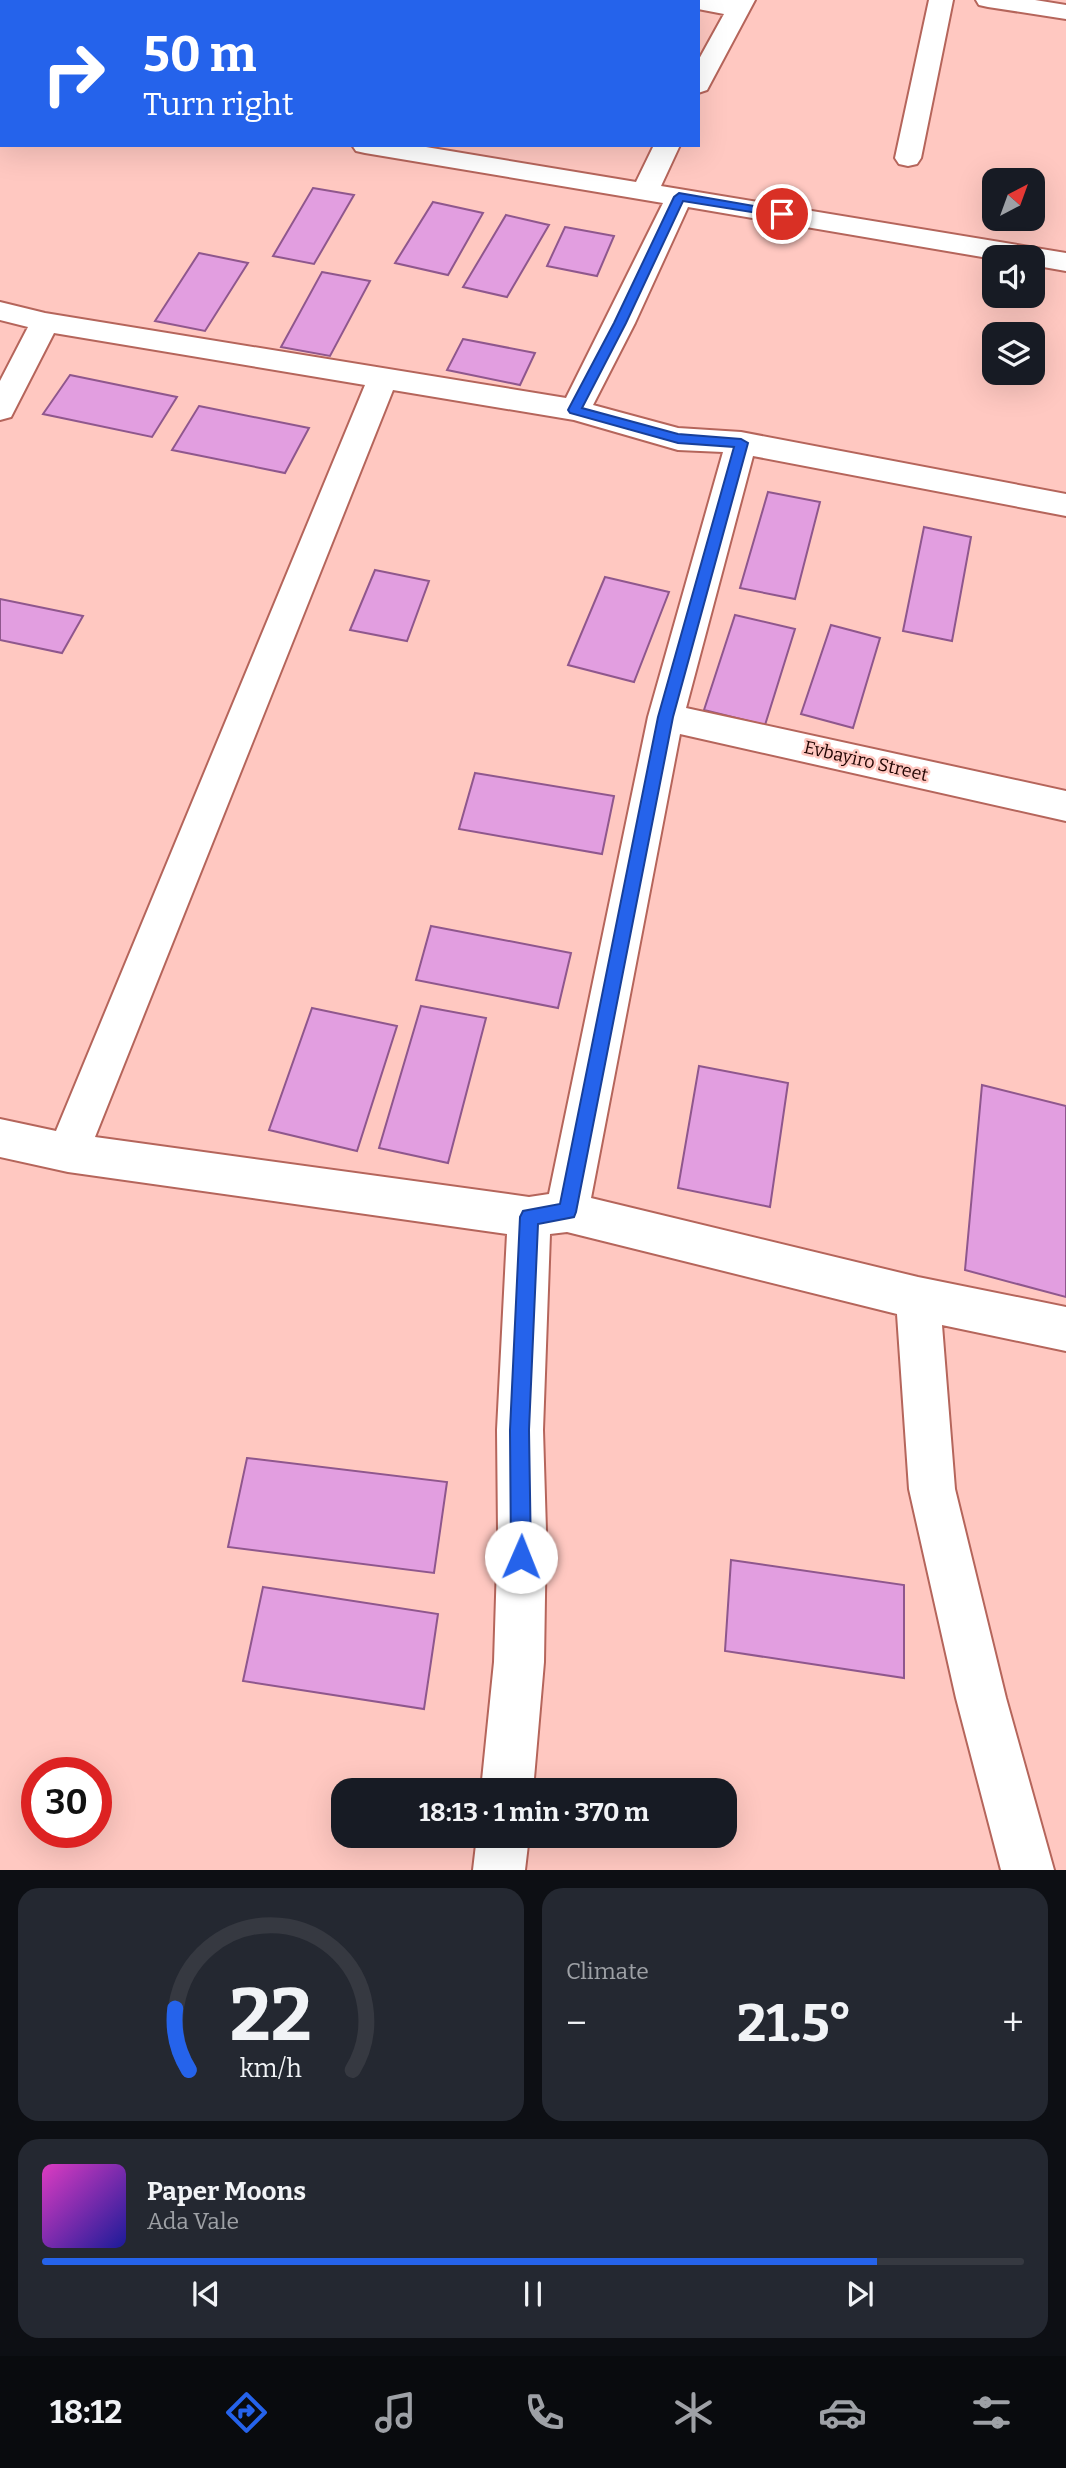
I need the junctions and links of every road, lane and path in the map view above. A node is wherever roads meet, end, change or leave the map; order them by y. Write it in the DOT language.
graph roads {
  1 [pos="941,0"];
  2 [pos="988,0"];
  3 [pos="700,1"];
  4 [pos="740,4"];
  5 [pos="1066,12"];
  6 [pos="701,73"];
  7 [pos="377,147"];
  8 [pos="666,147"];
  9 [pos="908,158"];
  10 [pos="644,192"];
  11 [pos="679,197"];
  12 [pos="1066,262"];
  13 [pos="0,311"];
  14 [pos="45,322"];
  15 [pos="383,380"];
  16 [pos="0,410"];
  17 [pos="575,410"];
  18 [pos="741,443"];
  19 [pos="1066,505"];
  20 [pos="666,717"];
  21 [pos="1066,806"];
  22 [pos="2,1148"];
  23 [pos="68,1153"];
  24 [pos="548,1214"];
  25 [pos="918,1298"];
  26 [pos="1066,1328"];
  27 [pos="508,1778"];
  28 [pos="502,1848"];
  29 [pos="499,1870"];
  30 [pos="1028,1870"];
  1 -- 9 [label="street"];
  2 -- 5 [label="street"];
  3 -- 4 [label="street"];
  4 -- 6 [label="street"];
  7 -- 10 [label="street"];
  8 -- 10 [label="street"];
  10 -- 11 [label="street"];
  11 -- 12 [label="street"];
  11 -- 17 [label="street"];
  13 -- 14 [label="street"];
  14 -- 15 [label="street"];
  14 -- 16 [label="street"];
  15 -- 17 [label="street"];
  15 -- 23 [label="street"];
  17 -- 18 [label="street"];
  18 -- 19 [label="street"];
  18 -- 20 [label="street"];
  20 -- 21 [label="street, Evbayiro Street"];
  20 -- 24 [label="street"];
  22 -- 23 [label="street"];
  23 -- 24 [label="street"];
  24 -- 25 [label="street"];
  24 -- 27 [label="street"];
  25 -- 26 [label="street"];
  25 -- 30 [label="street"];
  28 -- 29 [label="street"];
}
